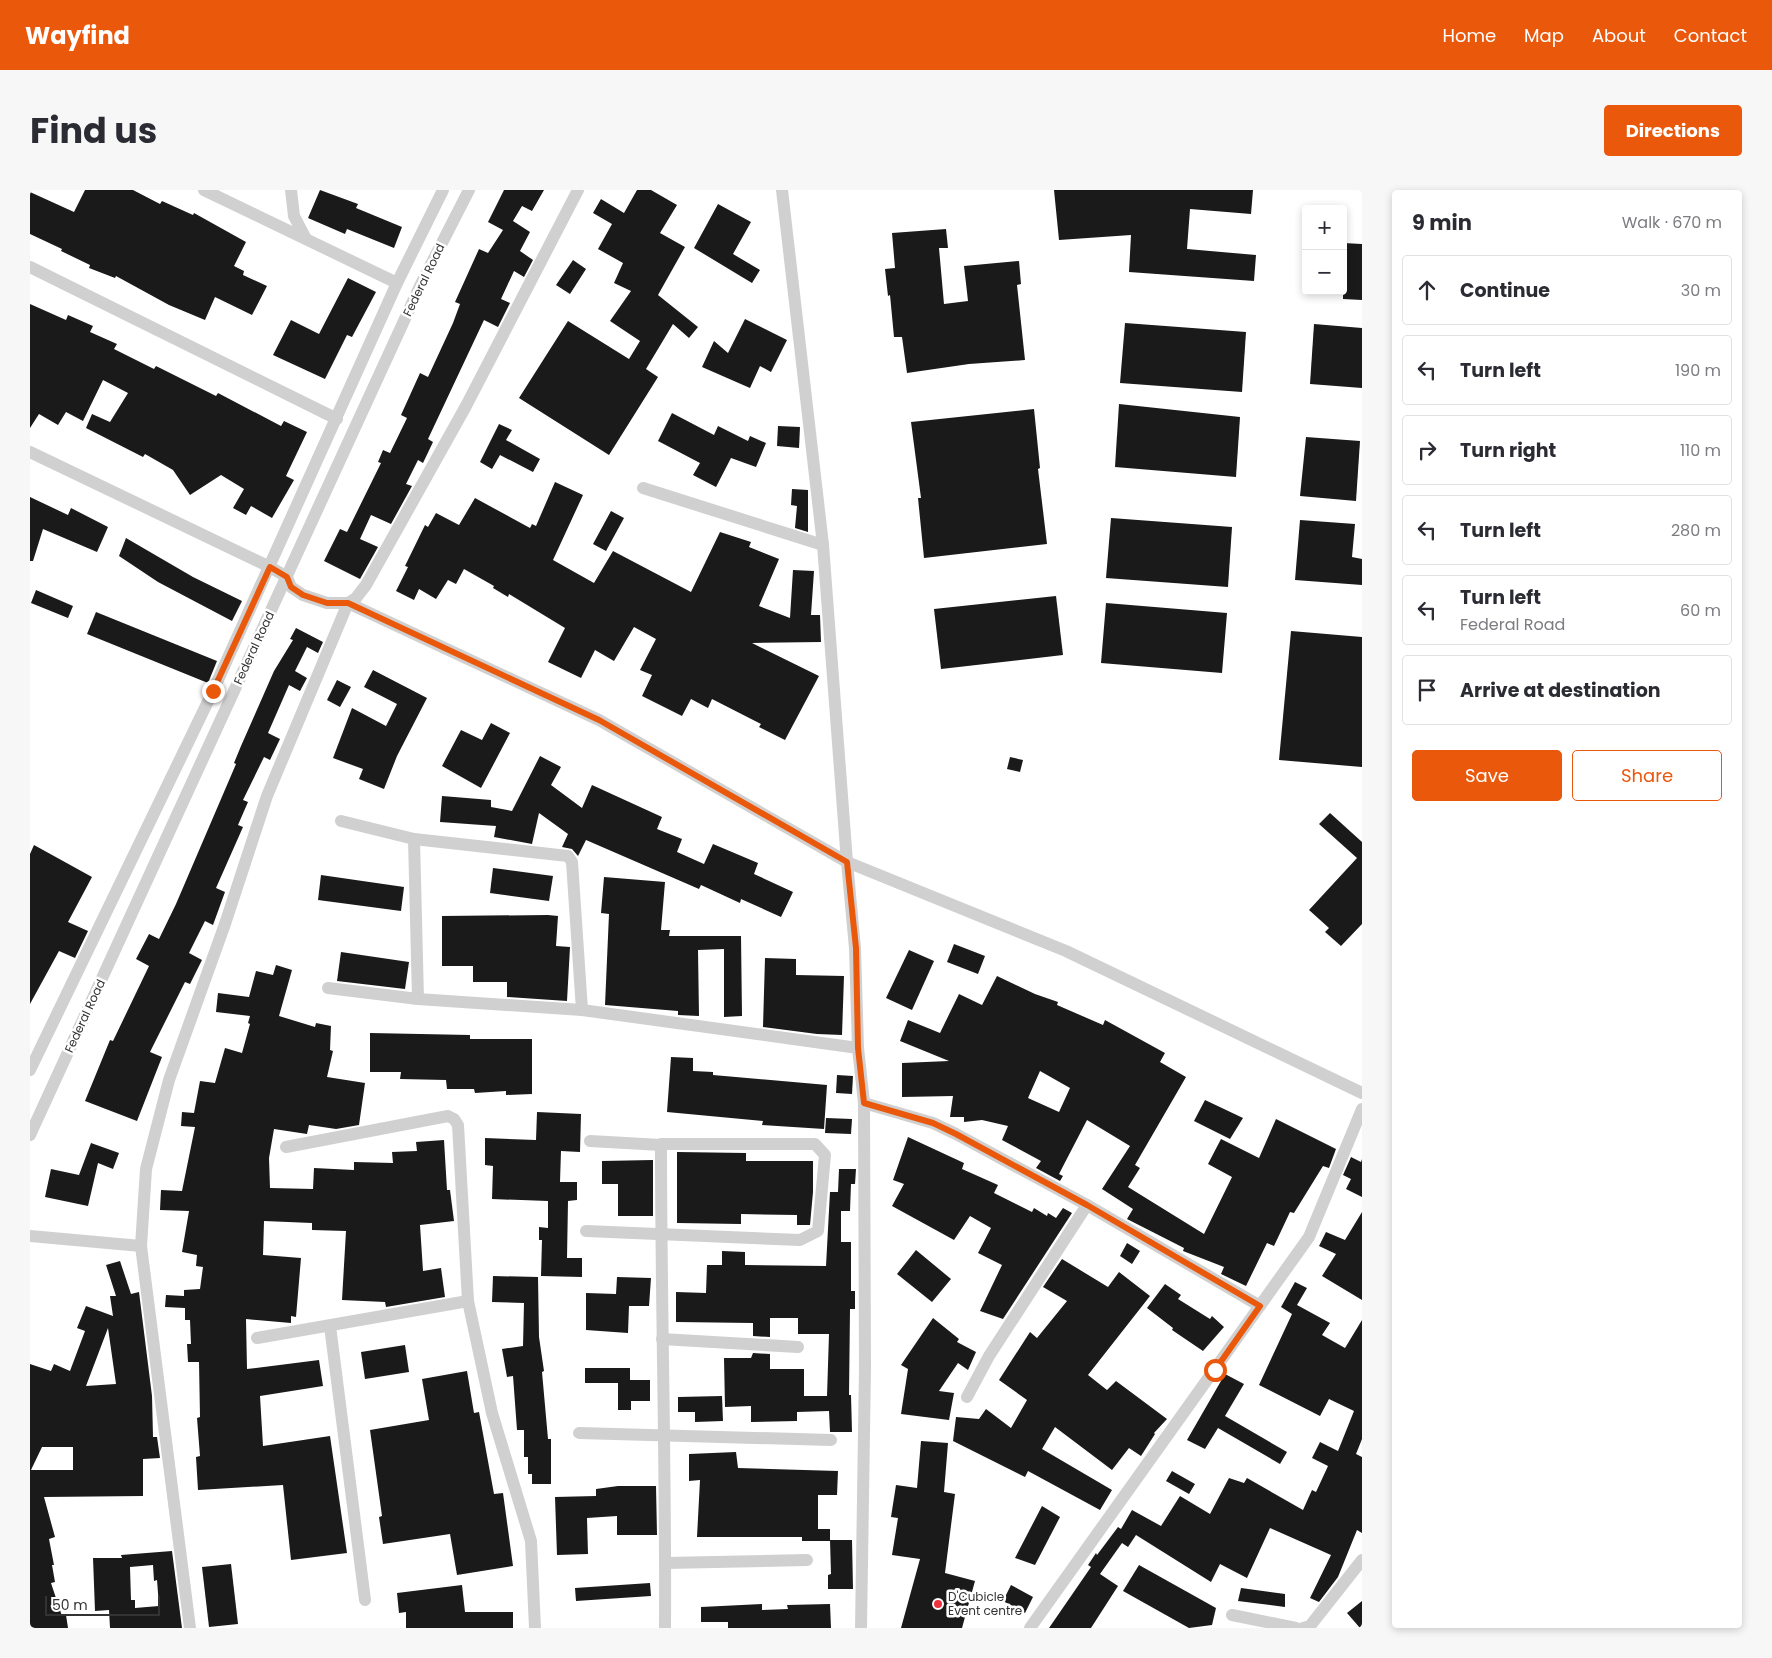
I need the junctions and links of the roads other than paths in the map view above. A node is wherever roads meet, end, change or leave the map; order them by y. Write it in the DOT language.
graph roads {
  1 [pos="204,190"];
  2 [pos="291,190"];
  3 [pos="443,190"];
  4 [pos="469,190"];
  5 [pos="578,190"];
  6 [pos="782,190"];
  7 [pos="306,240"];
  8 [pos="30,267"];
  9 [pos="397,283"];
  10 [pos="337,419"];
  11 [pos="30,452"];
  12 [pos="643,488"];
  13 [pos="823,545"];
  14 [pos="270,567"];
  15 [pos="287,577"];
  16 [pos="348,603"];
  17 [pos="342,820"];
  18 [pos="414,839"];
  19 [pos="847,862"];
  20 [pos="328,988"];
  21 [pos="418,999"];
  22 [pos="582,1010"];
  23 [pos="858,1048"];
  24 [pos="30,1068"];
  25 [pos="1362,1093"];
  26 [pos="864,1103"];
  27 [pos="1362,1109"];
  28 [pos="30,1135"];
  29 [pos="590,1141"];
  30 [pos="661,1145"];
  31 [pos="286,1147"];
  32 [pos="1087,1205"];
  33 [pos="586,1231"];
  34 [pos="662,1234"];
  35 [pos="30,1236"];
  36 [pos="141,1246"];
  37 [pos="468,1300"];
  38 [pos="1260,1306"];
  39 [pos="330,1326"];
  40 [pos="257,1338"];
  41 [pos="662,1339"];
  42 [pos="798,1347"];
  43 [pos="968,1397"];
  44 [pos="579,1433"];
  45 [pos="663,1435"];
  46 [pos="831,1440"];
  47 [pos="807,1560"];
  48 [pos="1362,1560"];
  49 [pos="665,1563"];
  50 [pos="365,1600"];
  51 [pos="1232,1615"];
  52 [pos="190,1628"];
  53 [pos="535,1628"];
  54 [pos="665,1628"];
  55 [pos="861,1628"];
  56 [pos="1030,1628"];
  57 [pos="1296,1628"];
  58 [pos="1303,1628"];
  1 -- 7 [label="street"];
  2 -- 7 [label="street"];
  3 -- 9 [label="street, Federal Road"];
  4 -- 15 [label="street, Federal Road"];
  5 -- 16 [label="street"];
  6 -- 13 [label="street"];
  7 -- 9 [label="street"];
  8 -- 10 [label="street"];
  9 -- 10 [label="street, Federal Road"];
  10 -- 14 [label="street, Federal Road"];
  11 -- 14 [label="street"];
  12 -- 13 [label="street"];
  13 -- 19 [label="street"];
  14 -- 15 [label="street"];
  14 -- 24 [label="street, Federal Road"];
  15 -- 16 [label="street"];
  15 -- 28 [label="street, Federal Road"];
  16 -- 19 [label="street"];
  16 -- 36 [label="street"];
  17 -- 18 [label="street"];
  18 -- 21 [label="street"];
  18 -- 22 [label="street"];
  19 -- 23 [label="street"];
  19 -- 25 [label="street"];
  20 -- 21 [label="street"];
  21 -- 22 [label="street"];
  22 -- 23 [label="street"];
  23 -- 26 [label="street"];
  26 -- 32 [label="street"];
  26 -- 55 [label="street"];
  27 -- 38 [label="street"];
  29 -- 30 [label="street"];
  30 -- 34 [label="street"];
  30 -- 34 [label="street"];
  31 -- 37 [label="street"];
  32 -- 38 [label="street"];
  32 -- 43 [label="street"];
  33 -- 34 [label="street"];
  34 -- 41 [label="street"];
  35 -- 36 [label="street"];
  36 -- 52 [label="street"];
  37 -- 39 [label="street"];
  37 -- 53 [label="street"];
  38 -- 56 [label="street"];
  39 -- 40 [label="street"];
  39 -- 50 [label="street"];
  41 -- 42 [label="street"];
  41 -- 45 [label="street"];
  44 -- 45 [label="street"];
  45 -- 46 [label="street"];
  45 -- 49 [label="street"];
  47 -- 49 [label="street"];
  48 -- 58 [label="street"];
  49 -- 54 [label="street"];
  51 -- 57 [label="street"];
}
